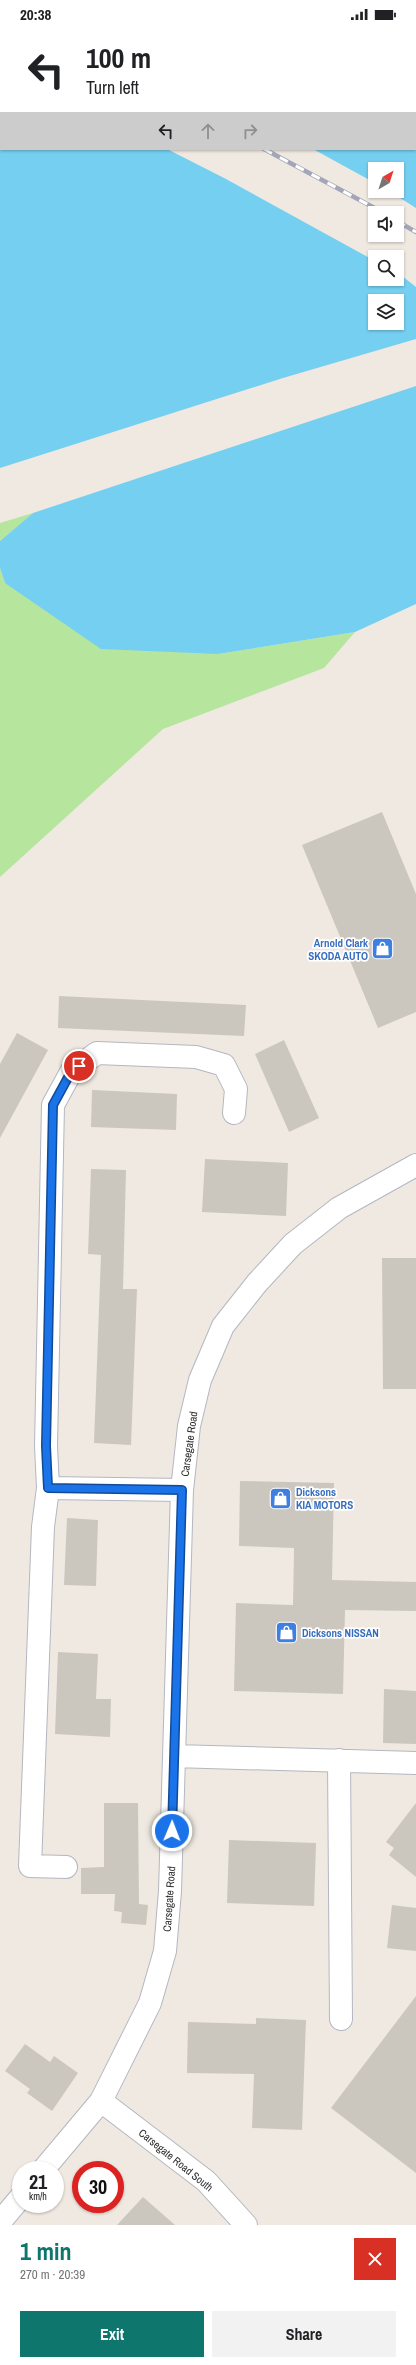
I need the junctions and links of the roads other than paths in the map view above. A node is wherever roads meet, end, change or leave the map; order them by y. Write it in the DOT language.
graph roads {
  1 [pos="234,1113"];
  2 [pos="416,1165"];
  3 [pos="48,1488"];
  4 [pos="182,1490"];
  5 [pos="174,1756"];
  6 [pos="339,1760"];
  7 [pos="416,1763"];
  8 [pos="66,1867"];
  9 [pos="341,2019"];
  10 [pos="101,2101"];
  11 [pos="51,2161"];
  12 [pos="12,2207"];
  13 [pos="0,2222"];
  14 [pos="246,2225"];
  1 -- 3 [label="street"];
  2 -- 4 [label="street, Carsegate Road"];
  3 -- 4 [label="street"];
  3 -- 8 [label="street"];
  4 -- 5 [label="street, Carsegate Road"];
  5 -- 6 [label="street"];
  5 -- 10 [label="street, Carsegate Road"];
  6 -- 7 [label="street"];
  6 -- 9 [label="street"];
  10 -- 11 [label="street, Carsegate Road"];
  10 -- 14 [label="street, Carsegate Road South"];
  12 -- 13 [label="street"];
}
